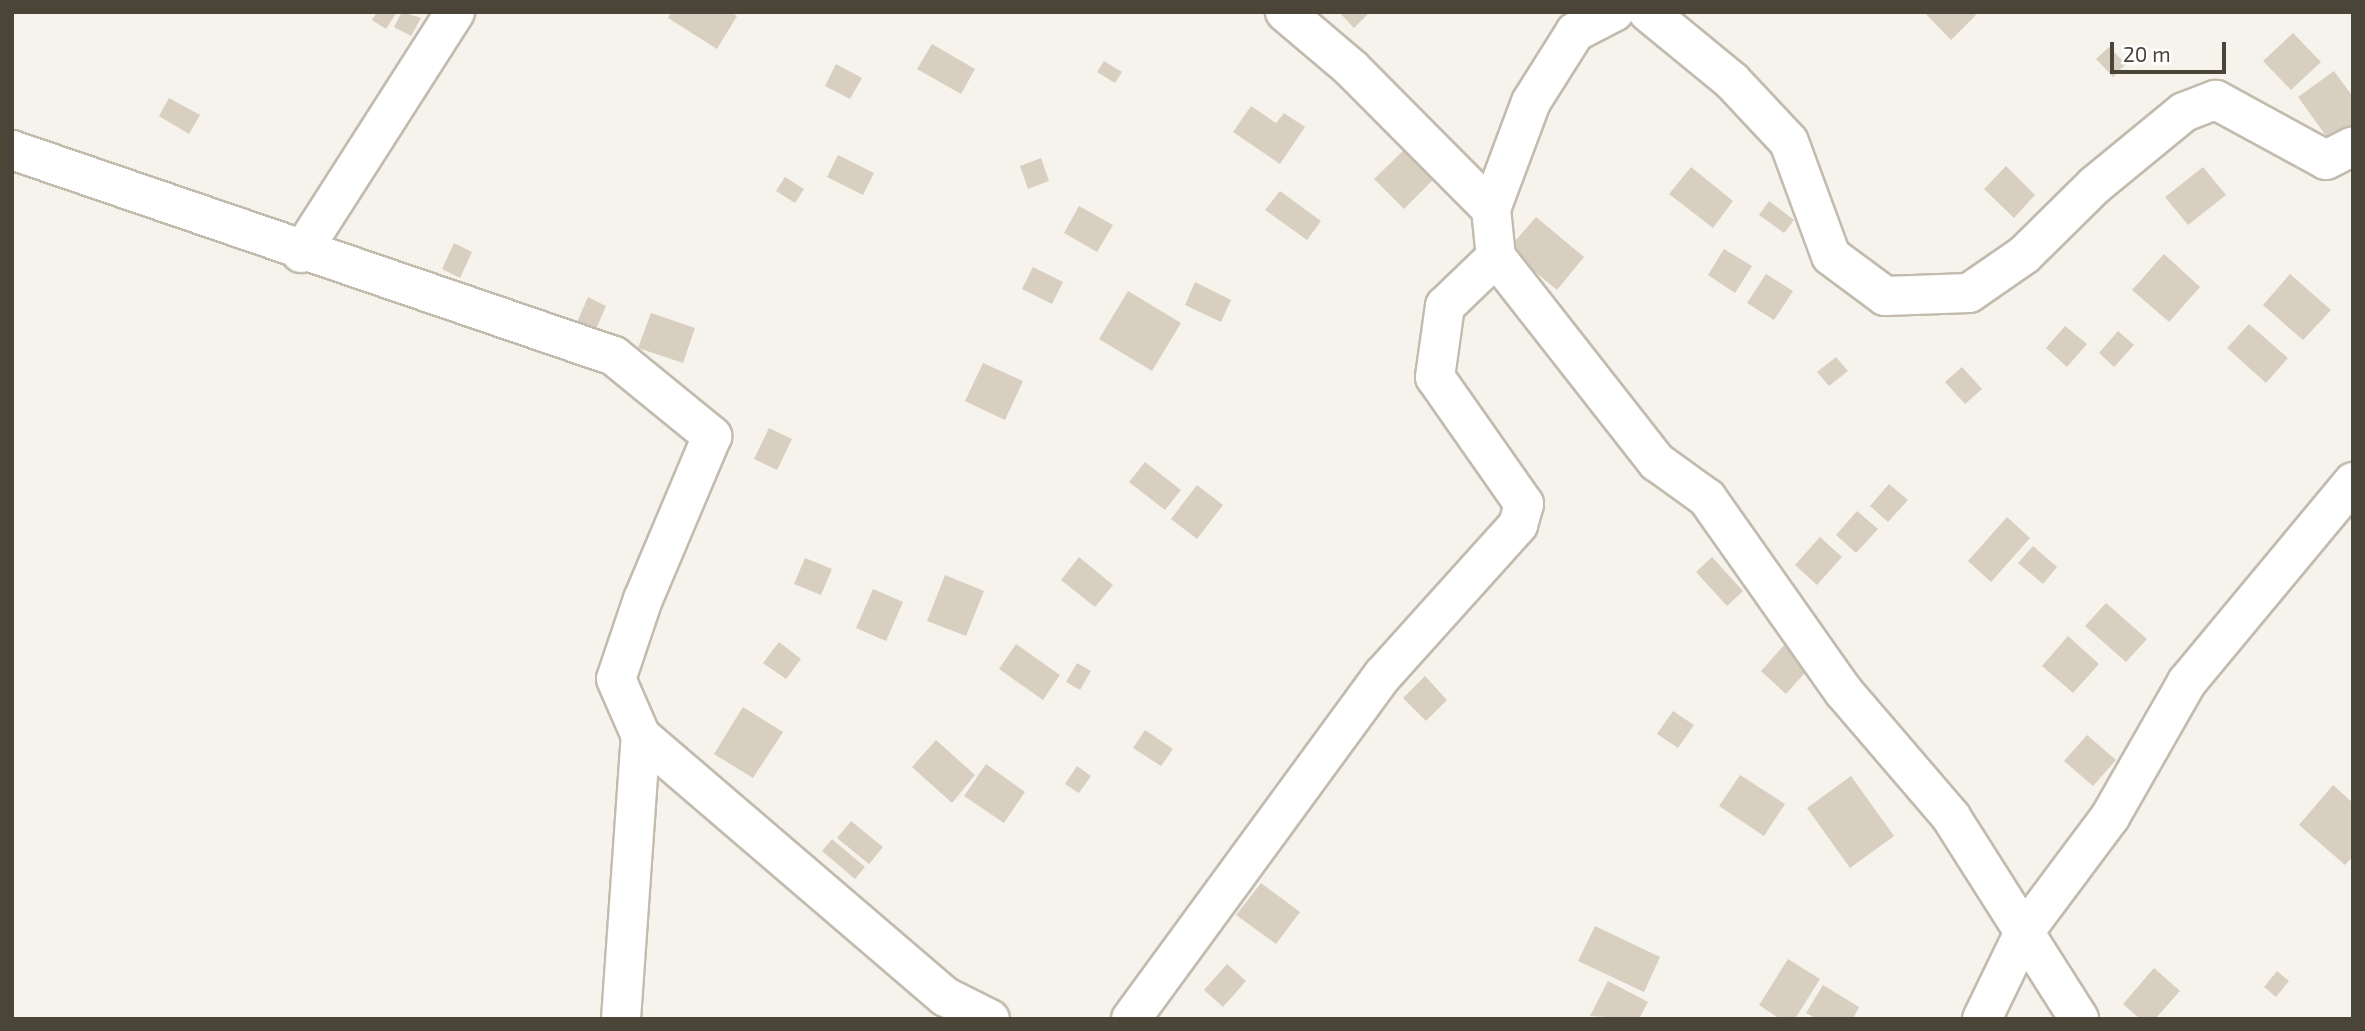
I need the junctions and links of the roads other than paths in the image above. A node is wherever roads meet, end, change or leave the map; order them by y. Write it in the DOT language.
graph roads {
  1 [pos="455,12"];
  2 [pos="1285,12"];
  3 [pos="1614,12"];
  4 [pos="1648,12"];
  5 [pos="2353,146"];
  6 [pos="12,150"];
  7 [pos="1491,209"];
  8 [pos="301,253"];
  9 [pos="1496,257"];
  10 [pos="2353,482"];
  11 [pos="641,736"];
  12 [pos="2024,932"];
  13 [pos="621,1019"];
  14 [pos="990,1019"];
  15 [pos="1131,1019"];
  16 [pos="1982,1019"];
  17 [pos="2079,1019"];
  1 -- 8 [label="street"];
  2 -- 7 [label="street"];
  3 -- 7 [label="street"];
  4 -- 5 [label="street"];
  6 -- 8 [label="street"];
  7 -- 9 [label="street"];
  8 -- 11 [label="street"];
  9 -- 12 [label="street"];
  9 -- 15 [label="street"];
  10 -- 12 [label="street"];
  11 -- 13 [label="street"];
  11 -- 14 [label="street"];
  12 -- 16 [label="street"];
  12 -- 17 [label="street"];
}
